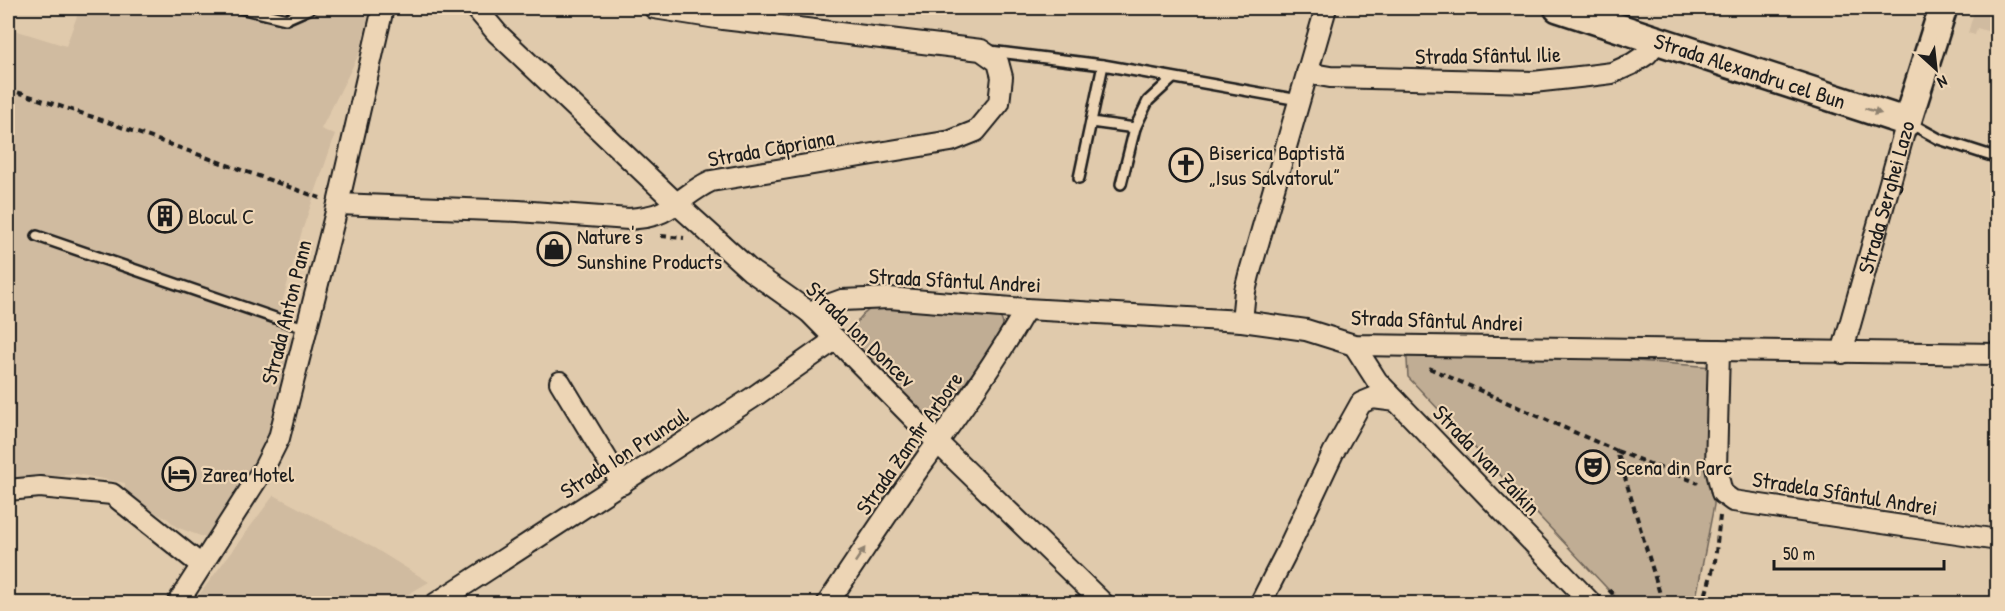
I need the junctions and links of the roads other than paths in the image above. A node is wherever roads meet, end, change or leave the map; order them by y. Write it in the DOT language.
graph roads {
  1 [pos="240,8"];
  2 [pos="311,8"];
  3 [pos="383,8"];
  4 [pos="476,8"];
  5 [pos="654,8"];
  6 [pos="1326,8"];
  7 [pos="1558,8"];
  8 [pos="1943,8"];
  9 [pos="1659,40"];
  10 [pos="981,50"];
  11 [pos="1103,65"];
  12 [pos="1307,73"];
  13 [pos="1173,78"];
  14 [pos="1299,100"];
  15 [pos="1091,122"];
  16 [pos="1907,122"];
  17 [pos="1135,128"];
  18 [pos="1998,158"];
  19 [pos="1079,178"];
  20 [pos="1121,184"];
  21 [pos="676,203"];
  22 [pos="338,204"];
  23 [pos="37,236"];
  24 [pos="1026,309"];
  25 [pos="809,312"];
  26 [pos="1242,321"];
  27 [pos="307,329"];
  28 [pos="836,339"];
  29 [pos="1354,345"];
  30 [pos="1719,350"];
  31 [pos="1842,353"];
  32 [pos="1998,354"];
  33 [pos="560,382"];
  34 [pos="1396,401"];
  35 [pos="938,443"];
  36 [pos="622,484"];
  37 [pos="8,490"];
  38 [pos="1998,540"];
  39 [pos="201,566"];
  40 [pos="429,597"];
  41 [pos="177,603"];
  42 [pos="827,603"];
  43 [pos="1104,603"];
  44 [pos="1260,603"];
  45 [pos="1592,603"];
  1 -- 2 [label="lane"];
  3 -- 22 [label="street, Strada Anton Pann"];
  4 -- 21 [label="street, Strada Ion Doncev"];
  5 -- 10 [label="street"];
  6 -- 12 [label="street"];
  7 -- 9 [label="main road, Strada Alexandru cel Bun"];
  8 -- 16 [label="main road, Strada Serghei Lazo"];
  9 -- 12 [label="street, Strada Sfântul Ilie"];
  9 -- 16 [label="main road, Strada Alexandru cel Bun, one-way"];
  10 -- 11 [label="lane"];
  10 -- 21 [label="street, Strada Căpriana"];
  11 -- 13 [label="lane"];
  11 -- 15 [label="lane"];
  12 -- 14 [label="street"];
  13 -- 14 [label="lane"];
  13 -- 17 [label="lane"];
  14 -- 26 [label="street"];
  15 -- 17 [label="lane"];
  15 -- 19 [label="lane"];
  16 -- 18 [label="lane"];
  16 -- 31 [label="street, Strada Serghei Lazo"];
  17 -- 20 [label="lane"];
  21 -- 22 [label="street, Strada Căpriana"];
  21 -- 25 [label="street, Strada Ion Doncev"];
  22 -- 27 [label="street, Strada Anton Pann"];
  23 -- 27 [label="lane"];
  24 -- 25 [label="street, Strada Sfântul Andrei"];
  24 -- 26 [label="street, Strada Sfântul Andrei"];
  24 -- 35 [label="street, Strada Zamfir Arbore"];
  25 -- 28 [label="street, Strada Ion Doncev"];
  26 -- 29 [label="street, Strada Sfântul Andrei"];
  27 -- 39 [label="street, Strada Anton Pann"];
  28 -- 35 [label="street, Strada Ion Doncev"];
  28 -- 36 [label="street, Strada Ion Pruncul"];
  29 -- 30 [label="street, Strada Sfântul Andrei"];
  29 -- 34 [label="street, Strada Ivan Zaikin"];
  30 -- 31 [label="street, Strada Sfântul Andrei"];
  30 -- 38 [label="street, Stradela Sfântul Andrei"];
  31 -- 32 [label="street, Strada Sfântul Andrei"];
  33 -- 36 [label="street"];
  34 -- 44 [label="street"];
  34 -- 45 [label="street, Strada Ivan Zaikin"];
  42 -- 35 [label="street, Strada Zamfir Arbore, one-way"];
  35 -- 43 [label="street, Strada Ion Doncev"];
  36 -- 40 [label="street, Strada Ion Pruncul"];
  37 -- 39 [label="street"];
  39 -- 41 [label="street, Strada Anton Pann"];
}
